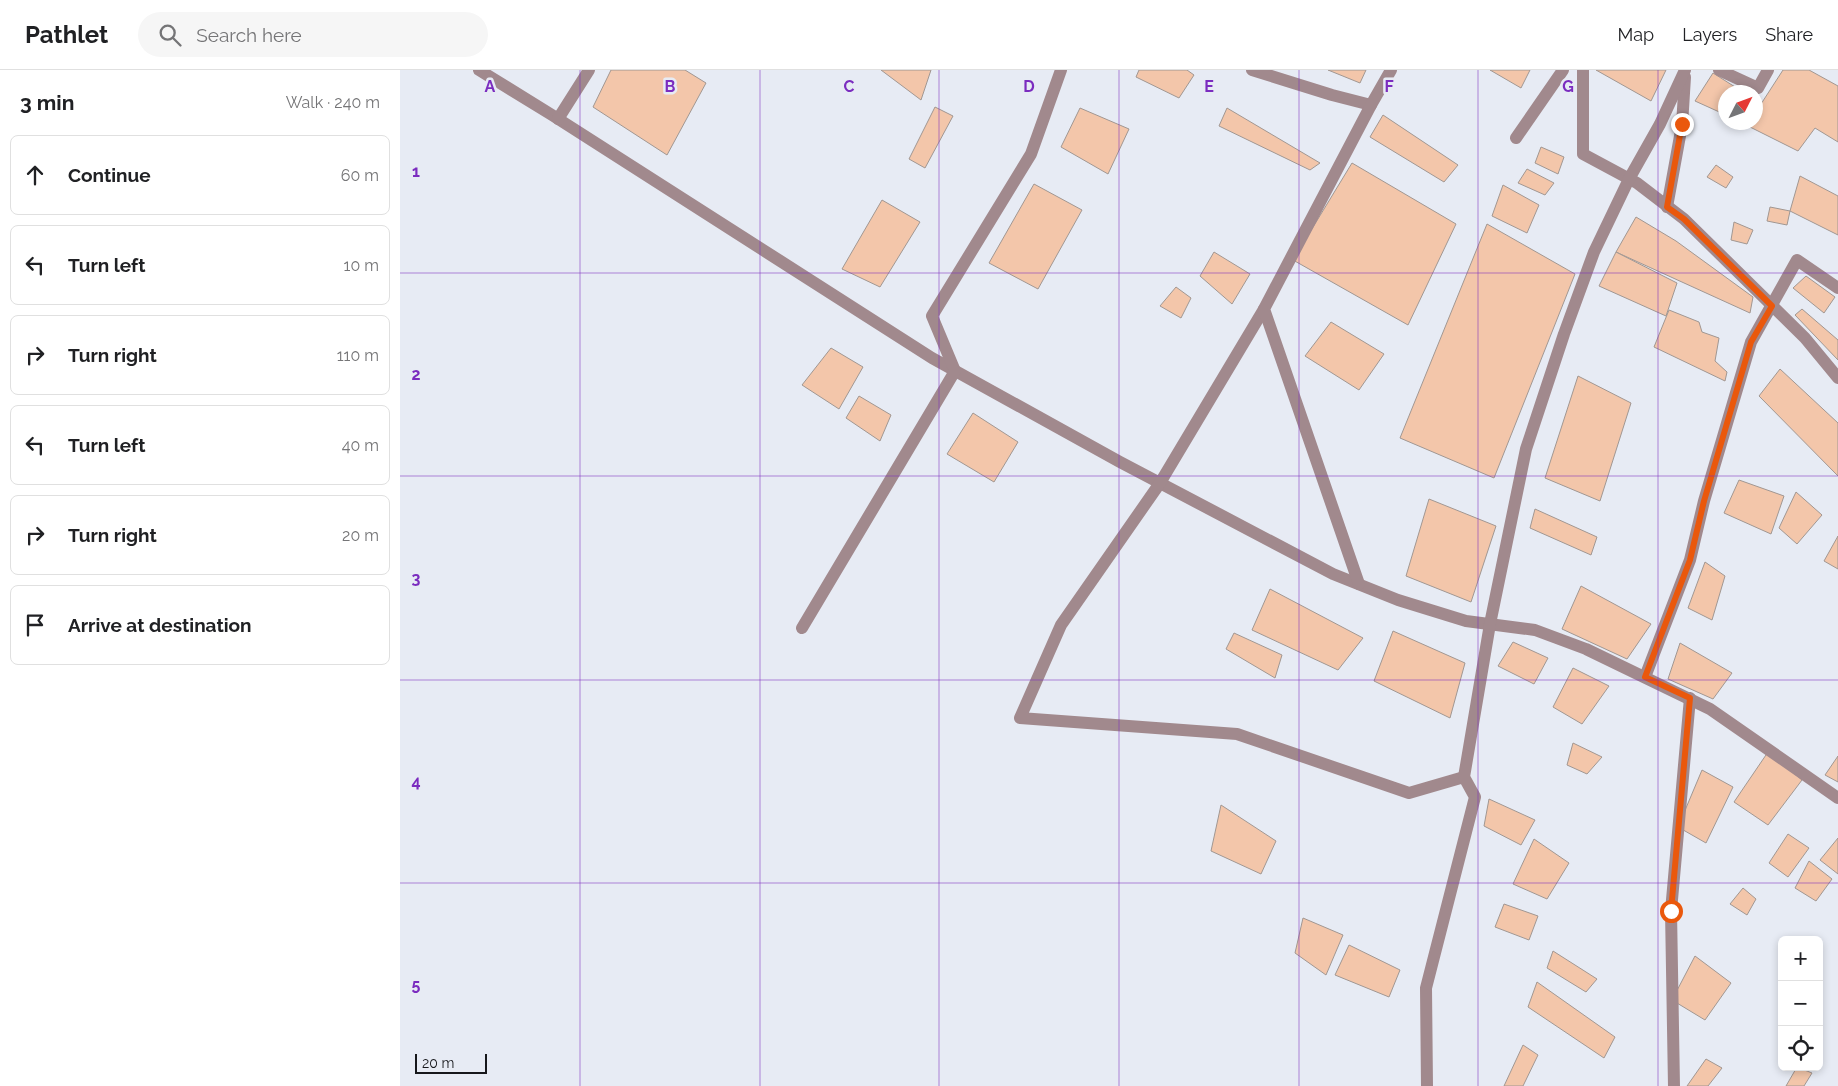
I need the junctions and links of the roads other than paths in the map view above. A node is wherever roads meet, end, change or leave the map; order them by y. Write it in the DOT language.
graph roads {
  1 [pos="479,70"];
  2 [pos="589,70"];
  3 [pos="1061,70"];
  4 [pos="1252,70"];
  5 [pos="1391,70"];
  6 [pos="1563,70"];
  7 [pos="1583,70"];
  8 [pos="1685,70"];
  9 [pos="1719,70"];
  10 [pos="1768,70"];
  11 [pos="1371,104"];
  12 [pos="558,119"];
  13 [pos="1516,138"];
  14 [pos="1629,179"];
  15 [pos="1667,207"];
  16 [pos="1838,288"];
  17 [pos="1772,306"];
  18 [pos="1264,309"];
  19 [pos="955,371"];
  20 [pos="1838,378"];
  21 [pos="1160,483"];
  22 [pos="1359,584"];
  23 [pos="1490,624"];
  24 [pos="802,628"];
  25 [pos="1645,677"];
  26 [pos="1690,698"];
  27 [pos="1464,777"];
  28 [pos="1838,798"];
  29 [pos="1427,1086"];
  30 [pos="1674,1086"];
  1 -- 12 [label="street"];
  2 -- 12 [label="street"];
  3 -- 19 [label="street"];
  4 -- 11 [label="street"];
  5 -- 11 [label="street"];
  6 -- 13 [label="street"];
  7 -- 14 [label="street"];
  8 -- 14 [label="street"];
  8 -- 15 [label="street"];
  9 -- 10 [label="street"];
  11 -- 18 [label="street"];
  12 -- 19 [label="street"];
  14 -- 15 [label="street"];
  14 -- 23 [label="street"];
  15 -- 17 [label="street"];
  16 -- 17 [label="street"];
  17 -- 20 [label="street"];
  17 -- 25 [label="street"];
  18 -- 21 [label="street"];
  18 -- 22 [label="street"];
  19 -- 21 [label="street"];
  19 -- 24 [label="street"];
  21 -- 22 [label="street"];
  21 -- 27 [label="street"];
  22 -- 23 [label="street"];
  23 -- 25 [label="street"];
  23 -- 27 [label="street"];
  25 -- 26 [label="street"];
  26 -- 28 [label="street"];
  26 -- 30 [label="street"];
  27 -- 29 [label="street"];
}
